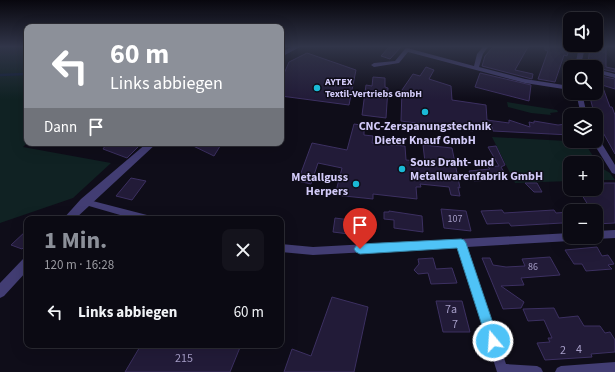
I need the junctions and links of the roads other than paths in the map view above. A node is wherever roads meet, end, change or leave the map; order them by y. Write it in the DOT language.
graph roads {
  1 [pos="379,64"];
  2 [pos="459,64"];
  3 [pos="477,64"];
  4 [pos="374,65"];
  5 [pos="476,69"];
  6 [pos="603,73"];
  7 [pos="615,76"];
  8 [pos="563,87"];
  9 [pos="150,146"];
  10 [pos="600,148"];
  11 [pos="615,171"];
  12 [pos="84,202"];
  13 [pos="71,216"];
  14 [pos="136,216"];
  15 [pos="615,234"];
  16 [pos="603,235"];
  17 [pos="563,237"];
  18 [pos="461,243"];
  19 [pos="284,248"];
  20 [pos="24,266"];
  21 [pos="0,292"];
  22 [pos="615,368"];
  23 [pos="502,370"];
  24 [pos="537,372"];
  25 [pos="561,372"];
  1 -- 4 [label="street"];
  2 -- 5 [label="street"];
  3 -- 5 [label="street"];
  5 -- 8 [label="street"];
  6 -- 7 [label="street"];
  9 -- 12 [label="street"];
  10 -- 11 [label="street"];
  12 -- 13 [label="street"];
  12 -- 14 [label="street"];
  15 -- 16 [label="street"];
  17 -- 18 [label="street"];
  18 -- 19 [label="street"];
  18 -- 23 [label="street"];
  20 -- 21 [label="street"];
  22 -- 25 [label="street"];
  23 -- 24 [label="street"];
}
